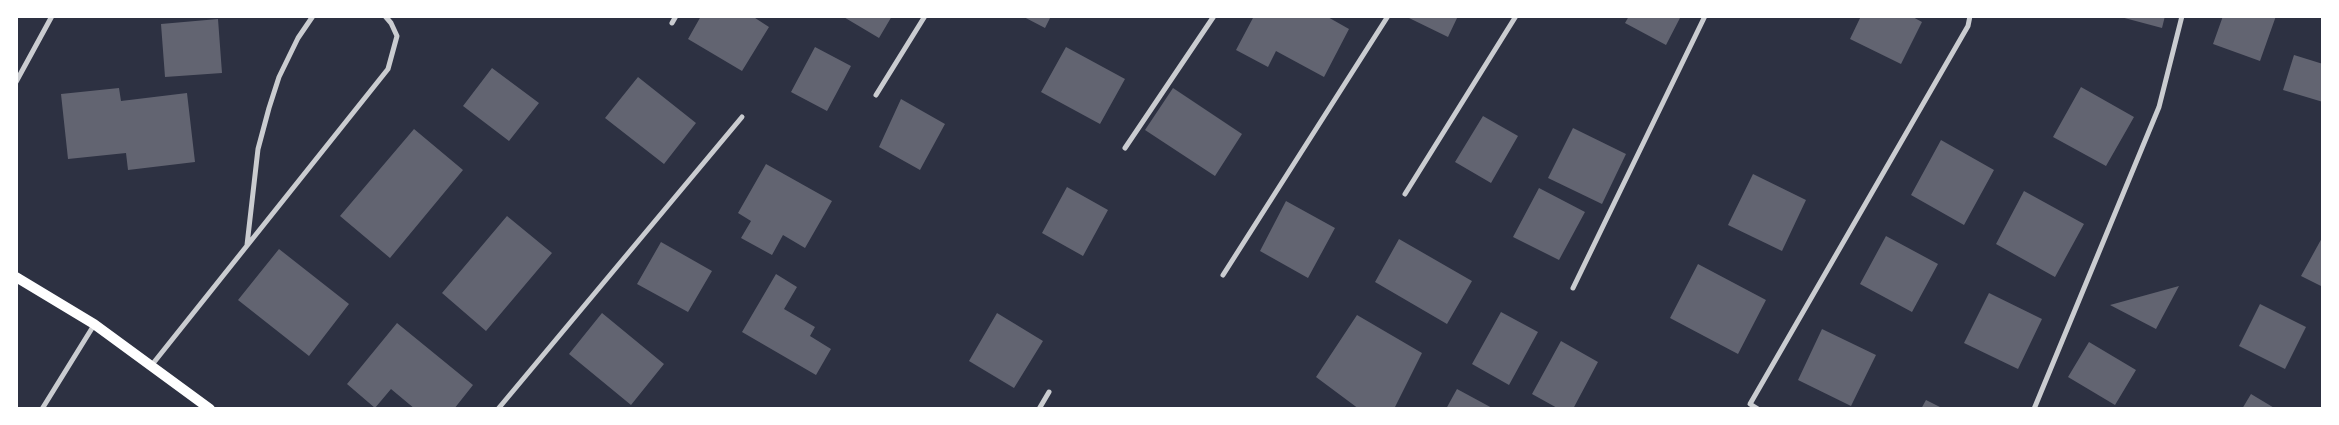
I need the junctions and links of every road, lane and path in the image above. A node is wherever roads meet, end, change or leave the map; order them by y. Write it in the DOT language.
graph roads {
  1 [pos="52,16"];
  2 [pos="313,16"];
  3 [pos="385,16"];
  4 [pos="676,16"];
  5 [pos="925,16"];
  6 [pos="1214,16"];
  7 [pos="1388,16"];
  8 [pos="1516,16"];
  9 [pos="1705,16"];
  10 [pos="1970,16"];
  11 [pos="2182,16"];
  12 [pos="672,22"];
  13 [pos="16,82"];
  14 [pos="876,95"];
  15 [pos="742,117"];
  16 [pos="1125,148"];
  17 [pos="1405,194"];
  18 [pos="246,245"];
  19 [pos="1223,274"];
  20 [pos="16,277"];
  21 [pos="1573,288"];
  22 [pos="94,324"];
  23 [pos="152,366"];
  24 [pos="1049,392"];
  25 [pos="42,409"];
  26 [pos="210,409"];
  27 [pos="498,409"];
  28 [pos="1038,409"];
  29 [pos="1758,409"];
  30 [pos="2034,409"];
  1 -- 13 [label="street"];
  2 -- 18 [label="street"];
  3 -- 18 [label="street"];
  4 -- 12 [label="street"];
  5 -- 14 [label="street"];
  6 -- 16 [label="street"];
  7 -- 19 [label="street"];
  8 -- 17 [label="street"];
  9 -- 21 [label="street"];
  10 -- 29 [label="street"];
  11 -- 30 [label="street"];
  15 -- 27 [label="street"];
  18 -- 23 [label="street"];
  20 -- 22 [label="main road"];
  22 -- 23 [label="main road"];
  22 -- 25 [label="street"];
  23 -- 26 [label="main road"];
  24 -- 28 [label="street"];
}
